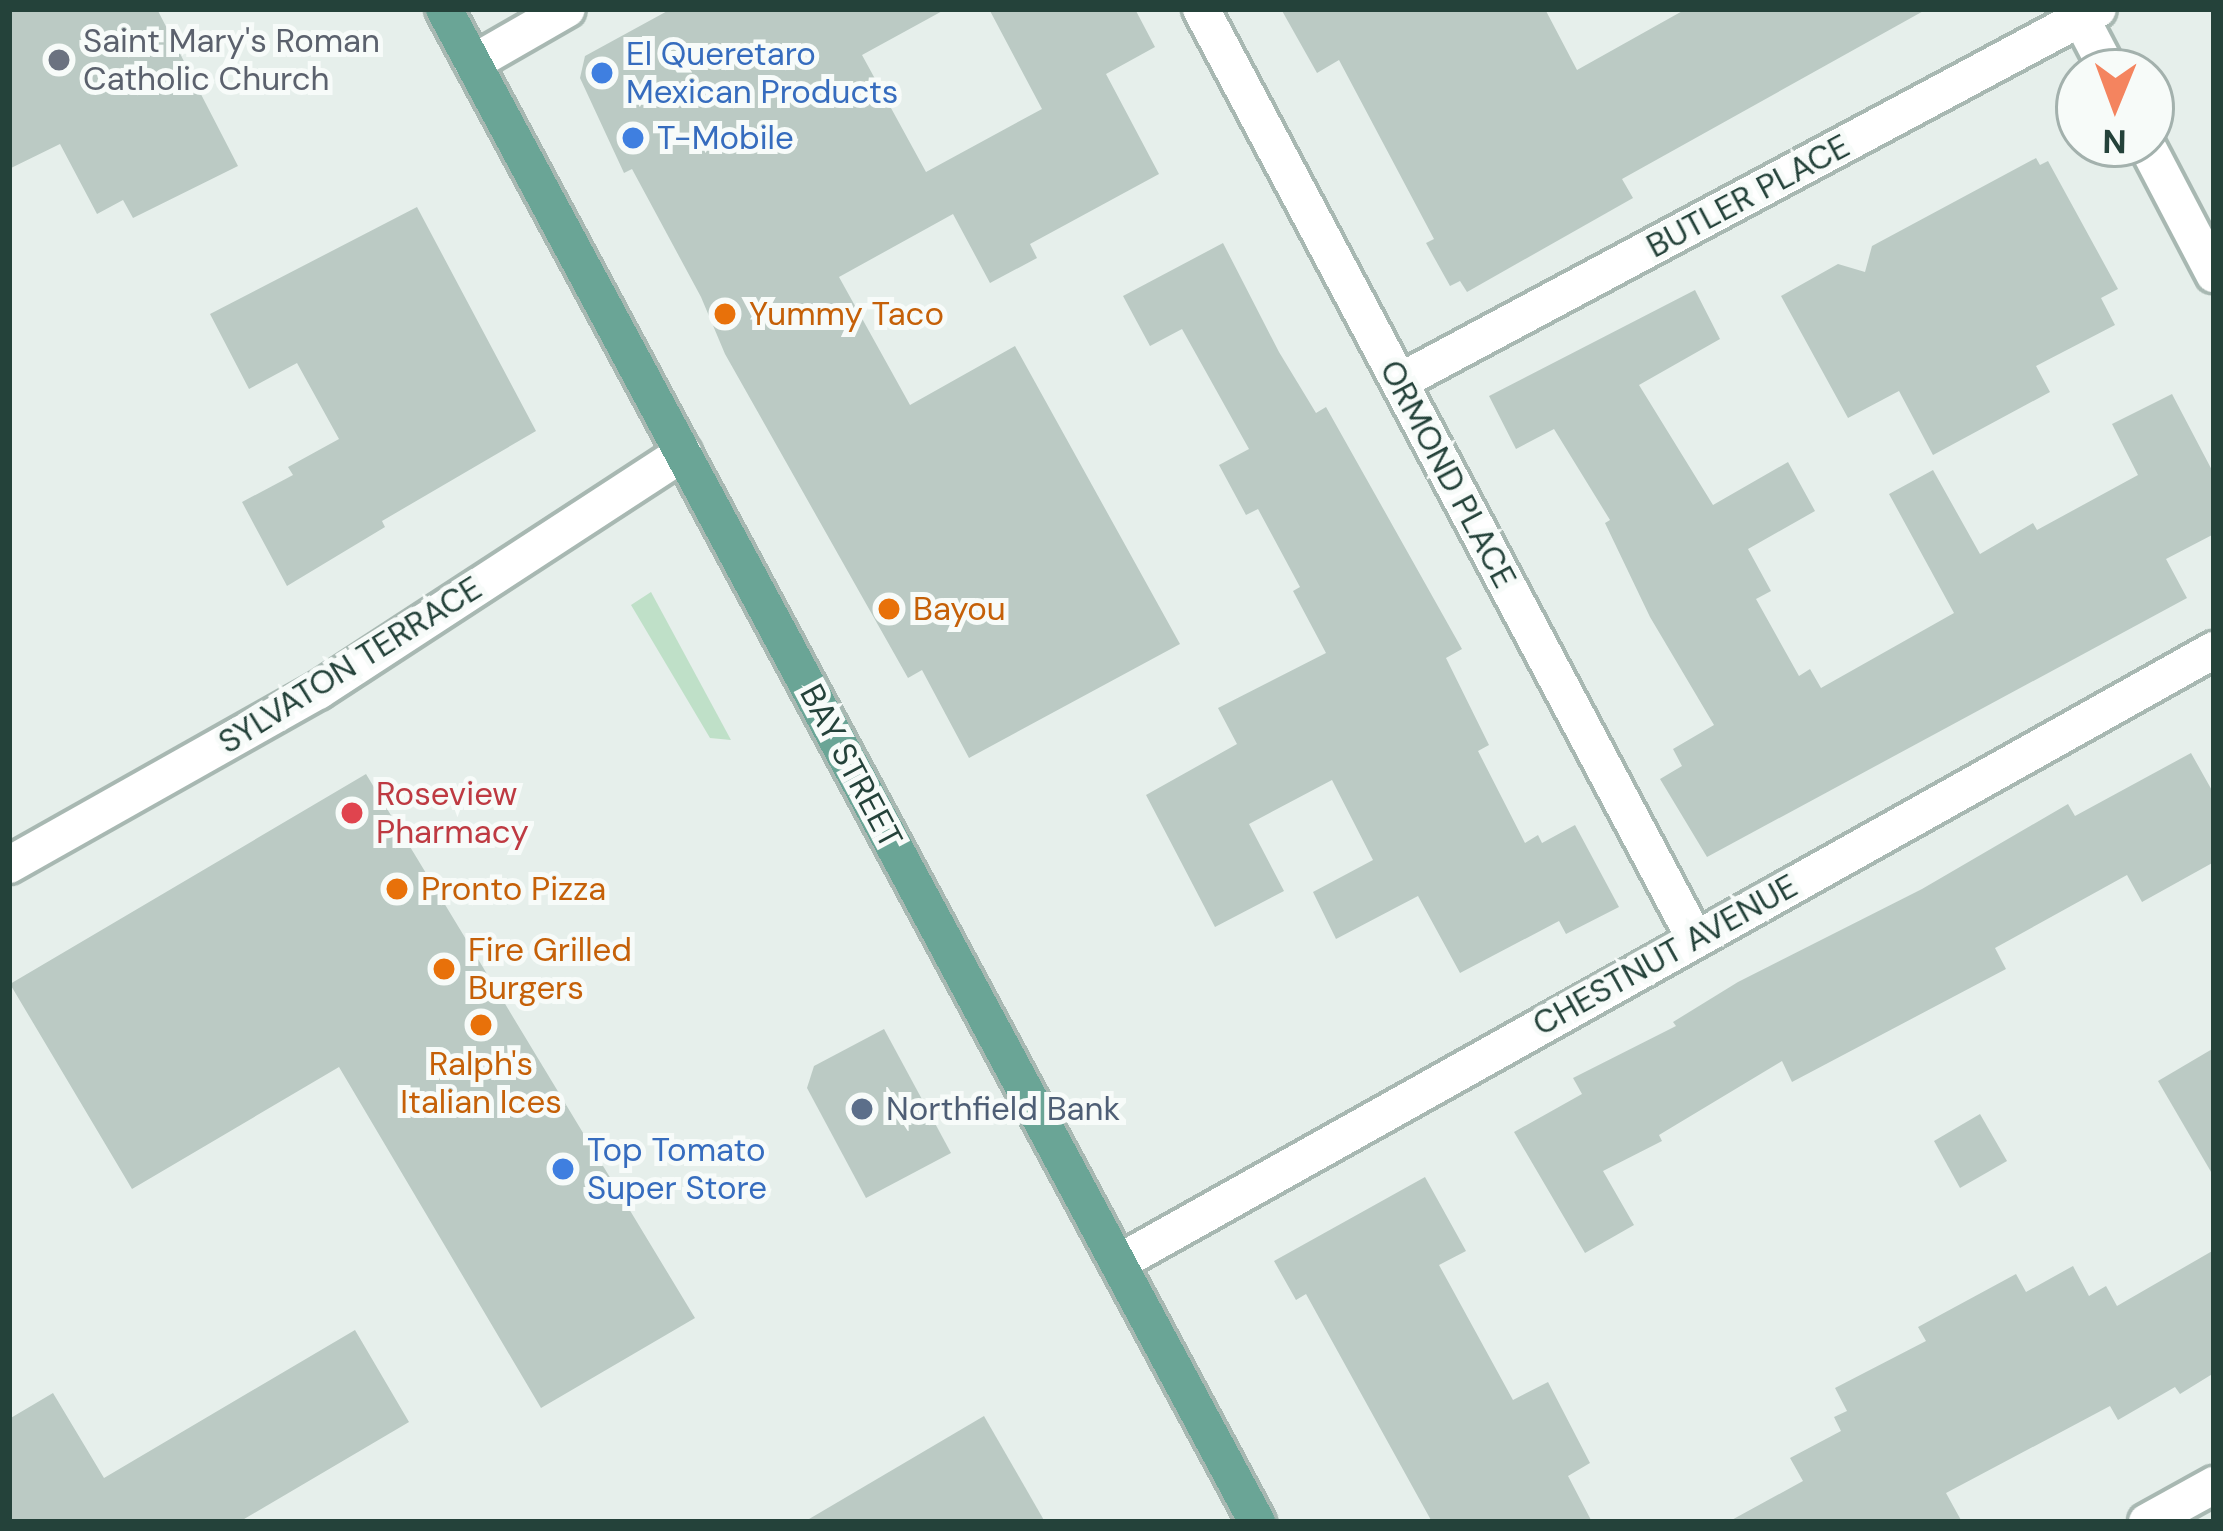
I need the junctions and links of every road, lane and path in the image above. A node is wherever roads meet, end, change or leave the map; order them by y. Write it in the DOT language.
graph roads {
  1 [pos="444,9"];
  2 [pos="567,9"];
  3 [pos="1201,9"];
  4 [pos="2085,12"];
  5 [pos="2099,48"];
  6 [pos="473,63"];
  7 [pos="2159,168"];
  8 [pos="2214,274"];
  9 [pos="1399,382"];
  10 [pos="683,453"];
  11 [pos="2214,650"];
  12 [pos="9,865"];
  13 [pos="1695,939"];
  14 [pos="1118,1263"];
  15 [pos="2214,1485"];
  16 [pos="1257,1522"];
  17 [pos="2147,1522"];
  1 -- 6 [label="main road, BAY STREET"];
  2 -- 6 [label="street"];
  3 -- 9 [label="street, ORMOND PLACE"];
  4 -- 5 [label="street"];
  4 -- 9 [label="street, BUTLER PLACE"];
  6 -- 10 [label="main road, BAY STREET"];
  7 -- 8 [label="street"];
  9 -- 13 [label="street, ORMOND PLACE"];
  10 -- 12 [label="street, SYLVATON TERRACE"];
  10 -- 14 [label="main road, BAY STREET"];
  11 -- 13 [label="street, CHESTNUT AVENUE"];
  13 -- 14 [label="street, CHESTNUT AVENUE"];
  14 -- 16 [label="main road, BAY STREET"];
  15 -- 17 [label="street"];
}
